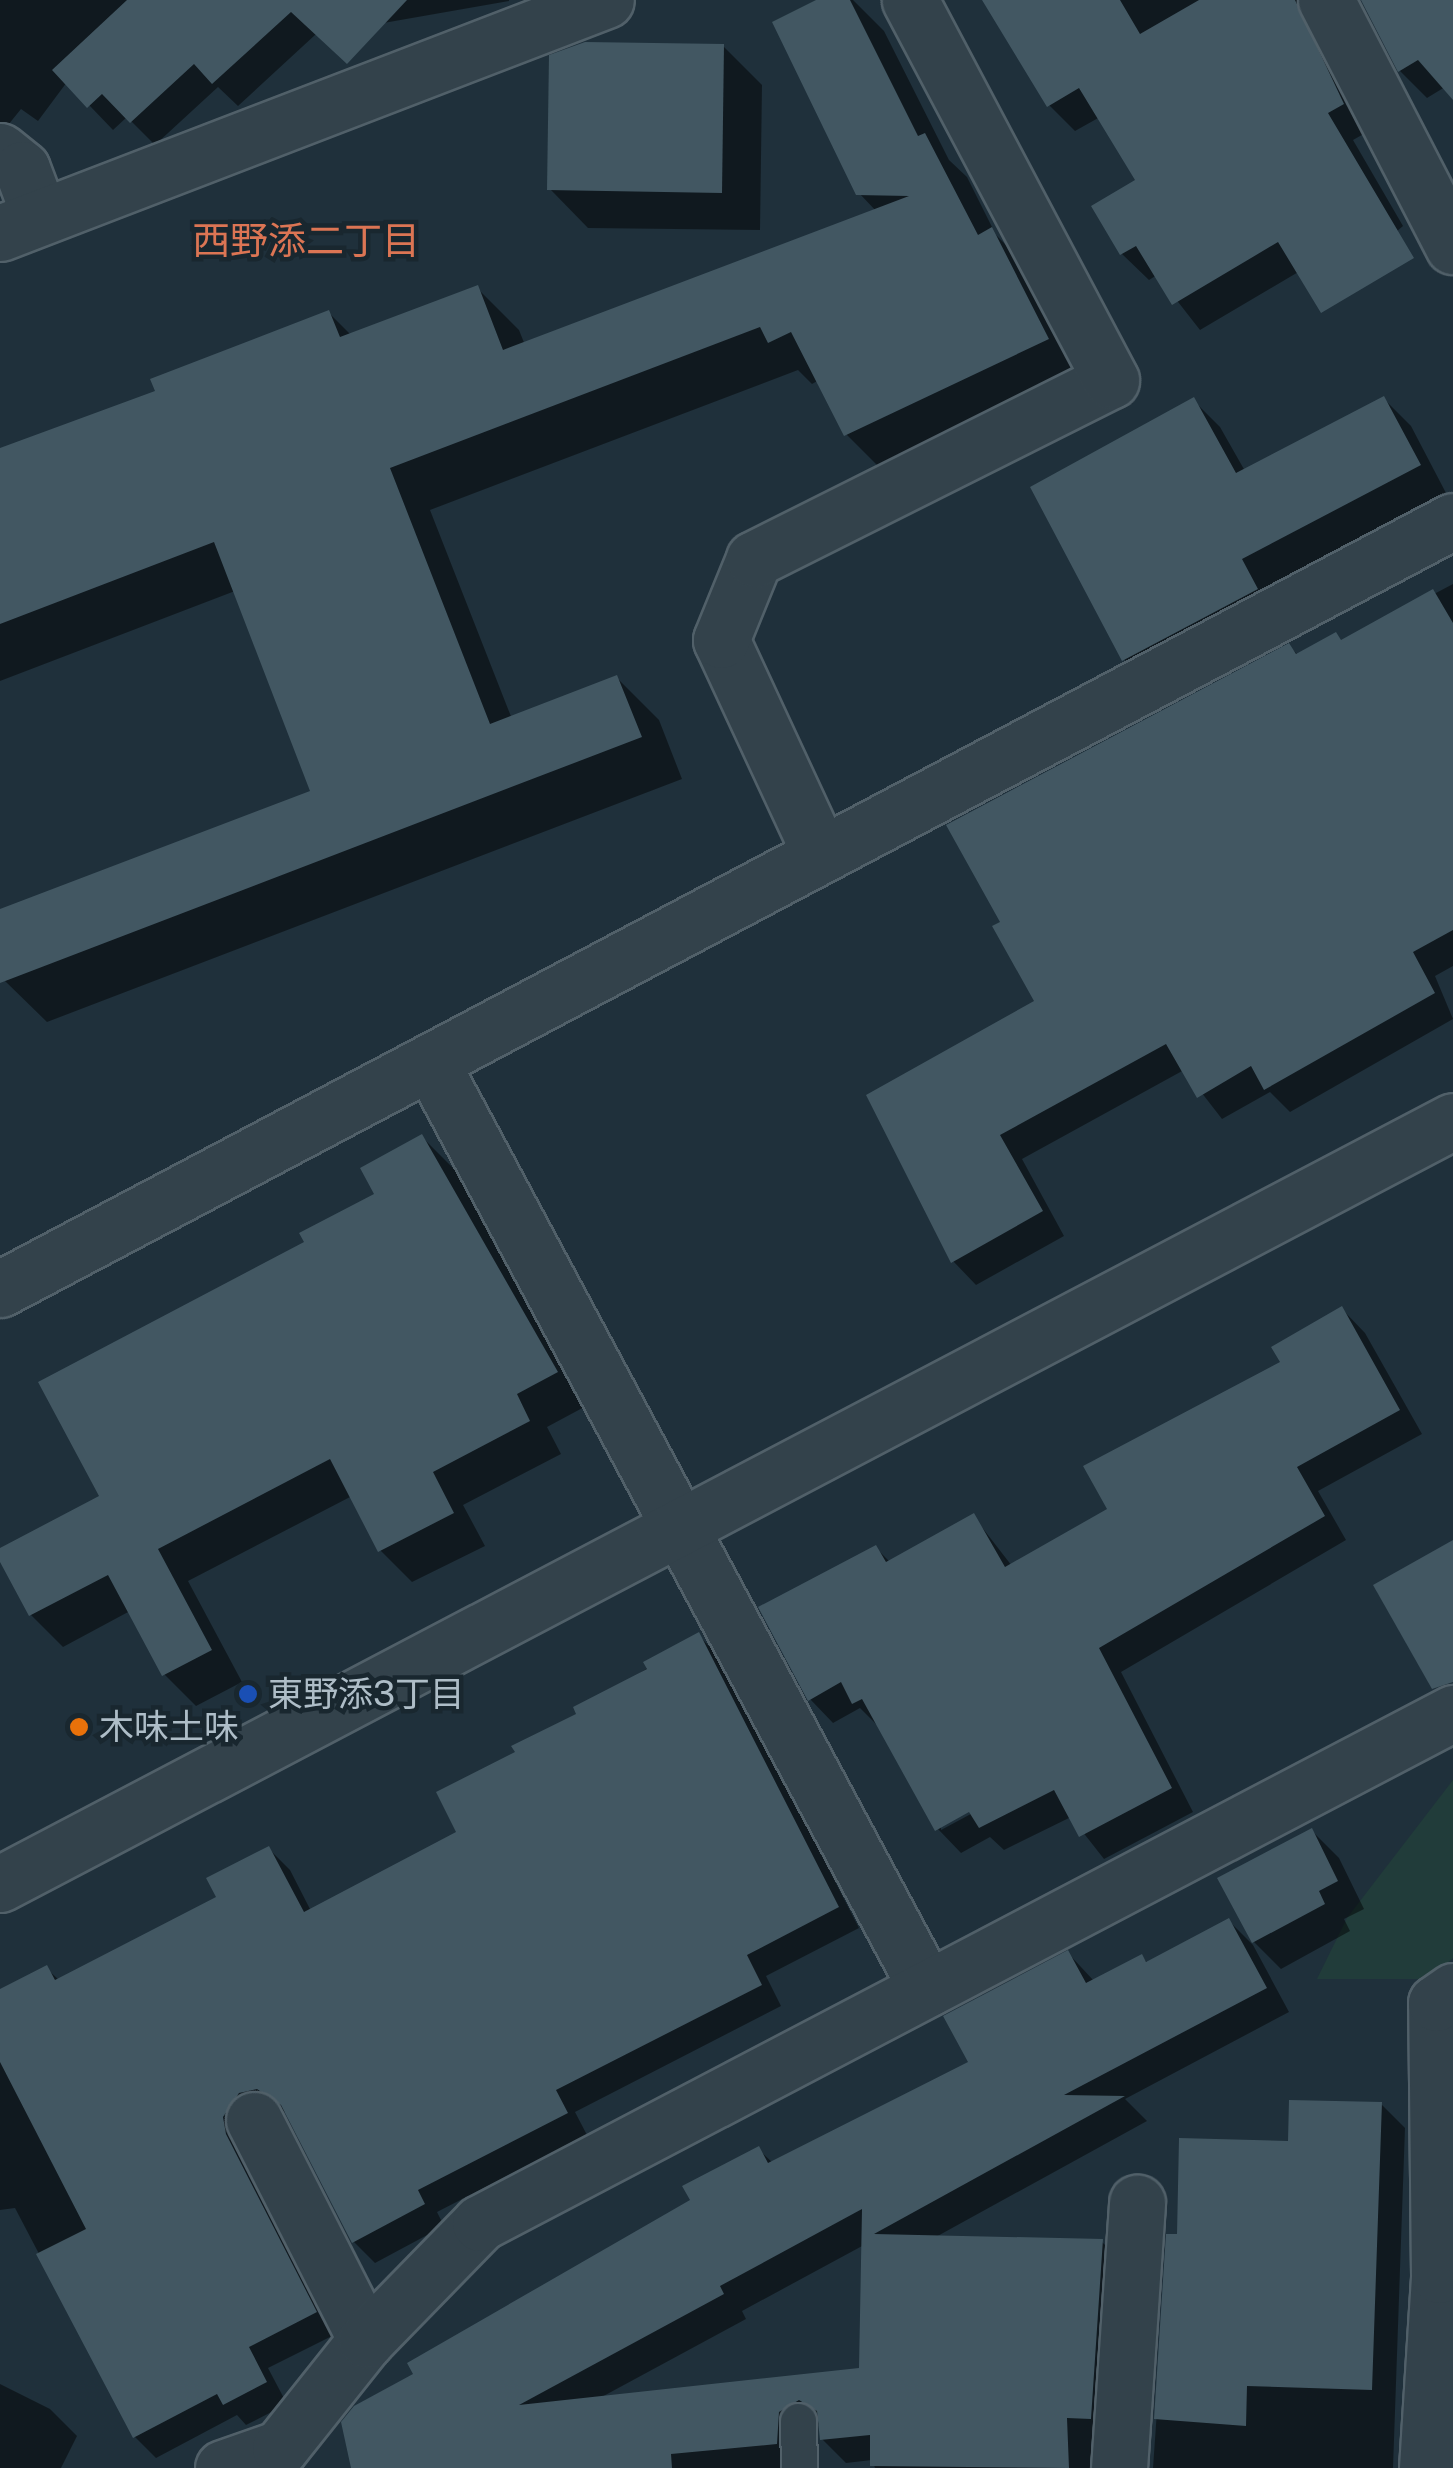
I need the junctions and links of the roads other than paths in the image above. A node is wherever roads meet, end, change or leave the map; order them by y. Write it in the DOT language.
graph roads {
  1 [pos="910,0"];
  2 [pos="1326,0"];
  3 [pos="588,3"];
  4 [pos="0,151"];
  5 [pos="1446,217"];
  6 [pos="20,225"];
  7 [pos="1453,521"];
  8 [pos="820,852"];
  9 [pos="431,1063"];
  10 [pos="1453,1120"];
  11 [pos="0,1288"];
  12 [pos="683,1528"];
  13 [pos="1453,1713"];
  14 [pos="0,1884"];
  15 [pos="927,1989"];
  16 [pos="1453,1992"];
  17 [pos="254,2120"];
  18 [pos="1137,2203"];
  19 [pos="1446,2276"];
  20 [pos="366,2340"];
  21 [pos="798,2422"];
  22 [pos="223,2468"];
  23 [pos="799,2468"];
  24 [pos="1120,2468"];
  25 [pos="1427,2468"];
  1 -- 8 [label="street"];
  2 -- 5 [label="street"];
  3 -- 6 [label="street"];
  4 -- 6 [label="street"];
  7 -- 8 [label="street"];
  8 -- 9 [label="street"];
  9 -- 11 [label="street"];
  9 -- 12 [label="street"];
  10 -- 12 [label="street"];
  12 -- 14 [label="street"];
  12 -- 15 [label="street"];
  13 -- 15 [label="street"];
  15 -- 20 [label="street"];
  16 -- 19 [label="street"];
  17 -- 20 [label="street"];
  18 -- 24 [label="street"];
  19 -- 25 [label="street"];
  20 -- 22 [label="street"];
  21 -- 23 [label="lane"];
}
